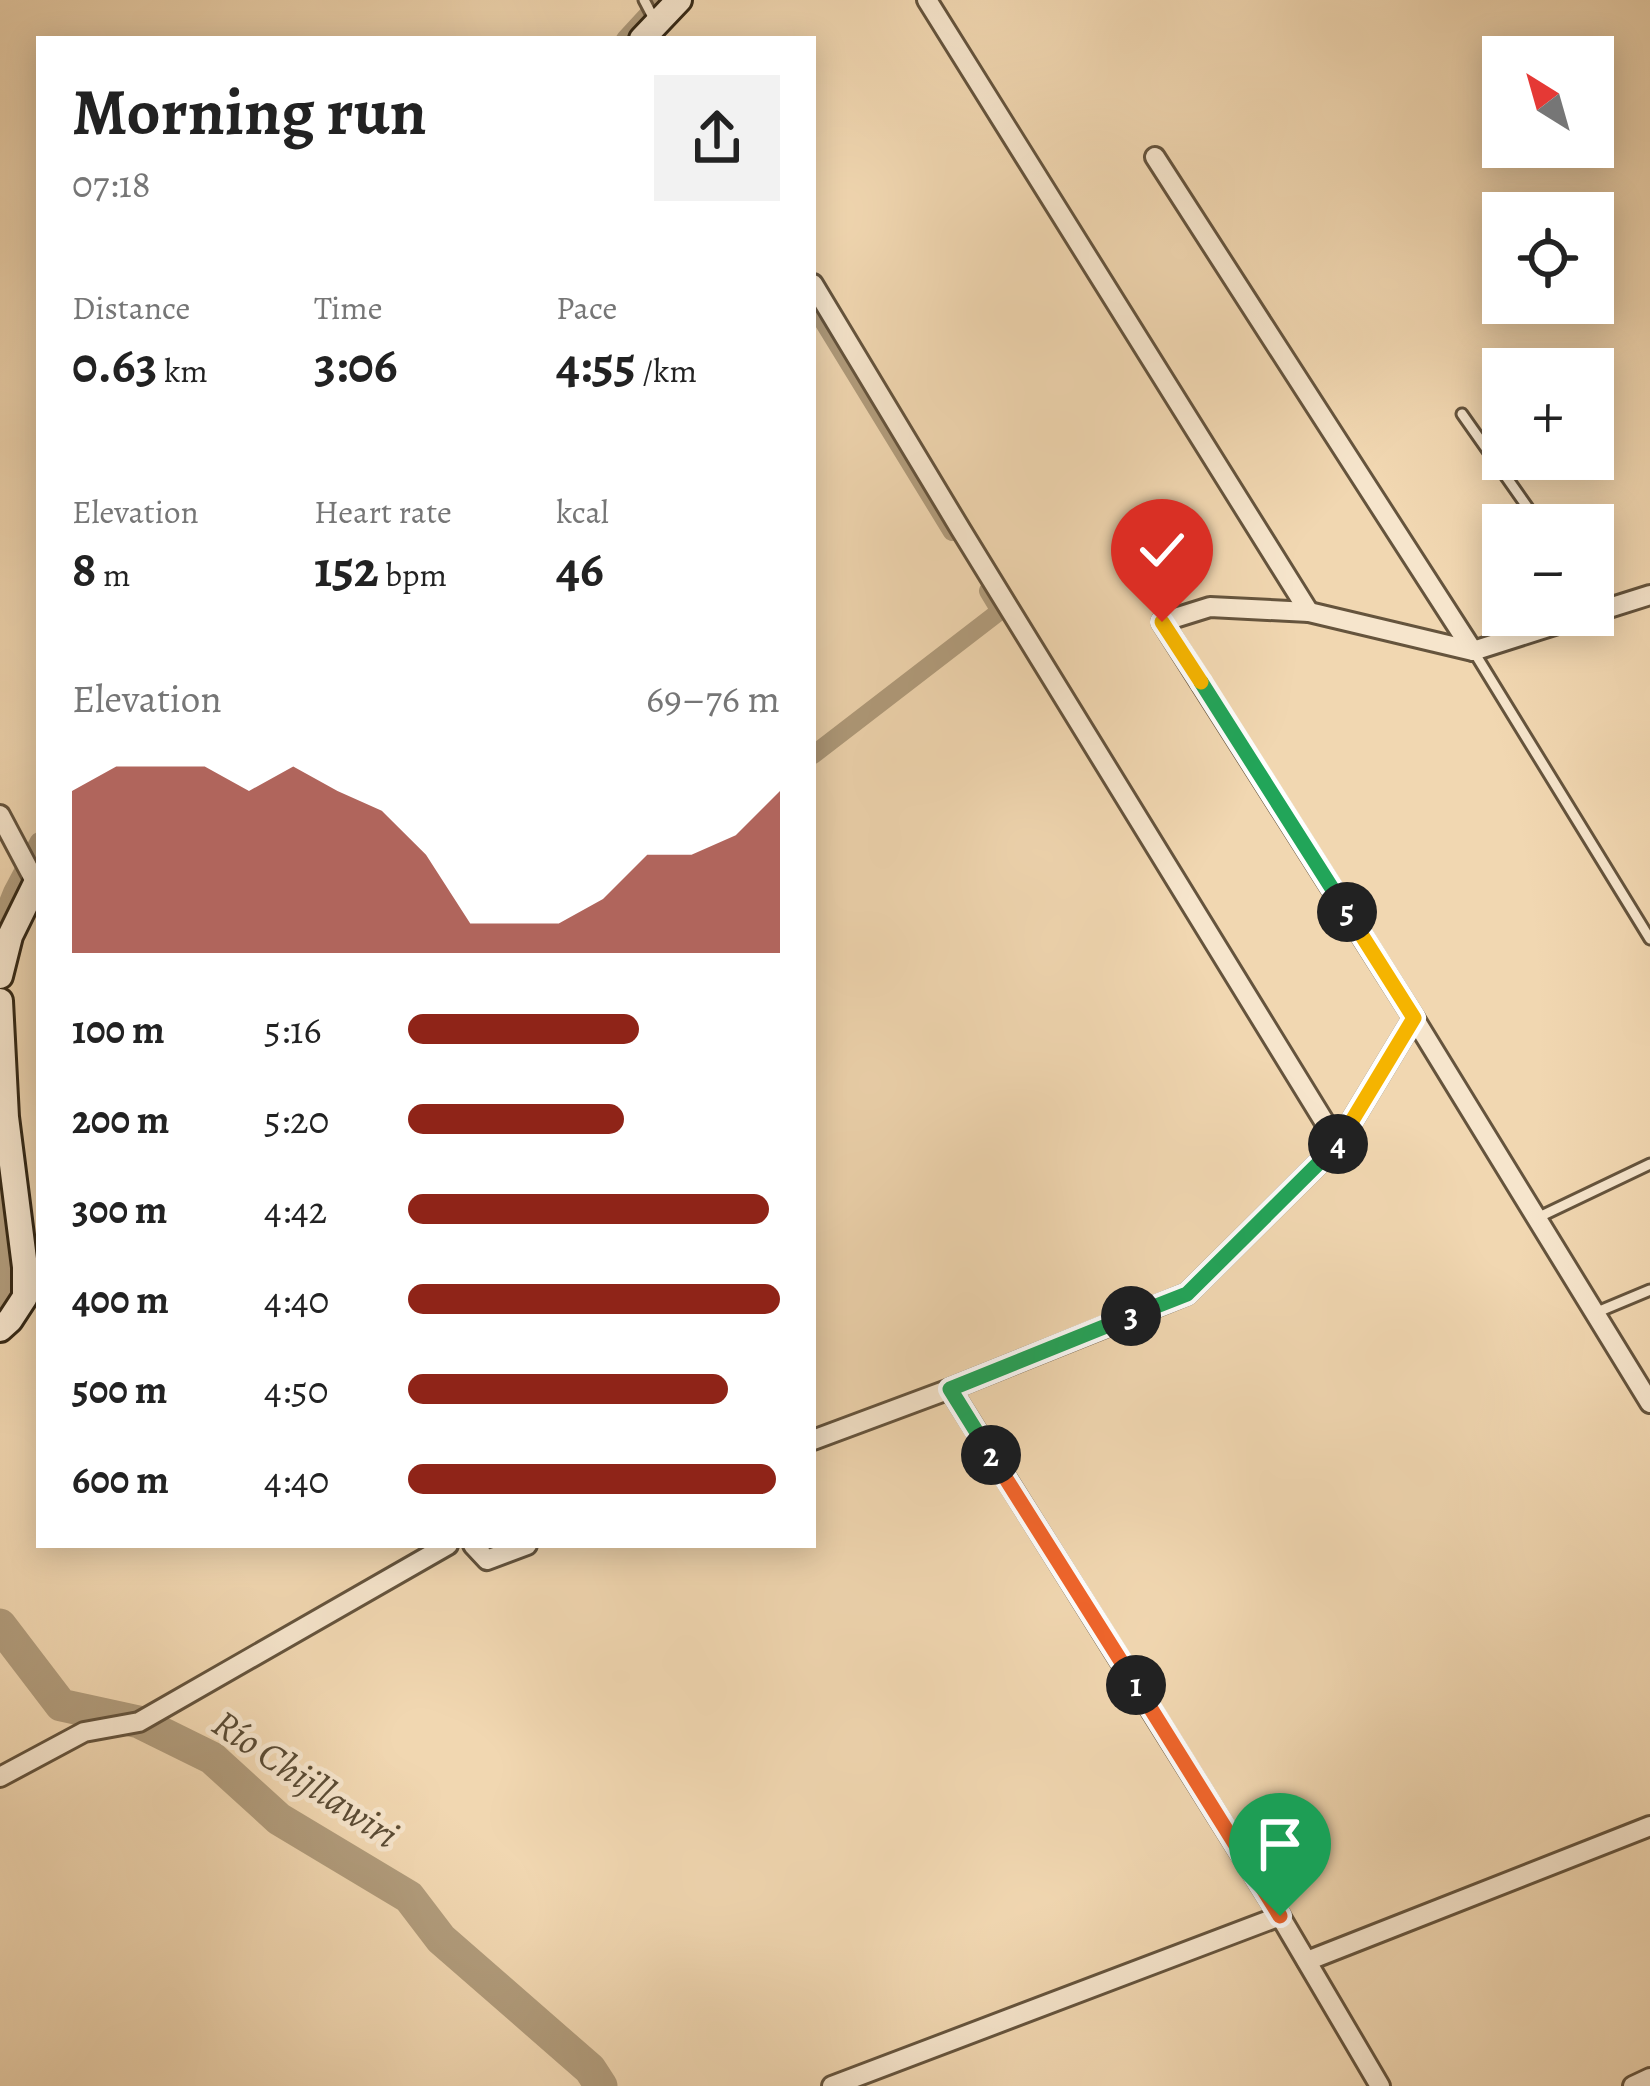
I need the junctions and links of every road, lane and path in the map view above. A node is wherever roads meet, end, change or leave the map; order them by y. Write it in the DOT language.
graph roads {
  1 [pos="644,0"];
  2 [pos="679,0"];
  3 [pos="927,0"];
  4 [pos="654,29"];
  5 [pos="1155,157"];
  6 [pos="816,289"];
  7 [pos="1462,414"];
  8 [pos="1525,504"];
  9 [pos="1650,595"];
  10 [pos="1614,604"];
  11 [pos="1309,612"];
  12 [pos="1517,636"];
  13 [pos="1473,651"];
  14 [pos="0,815"];
  15 [pos="35,878"];
  16 [pos="1650,939"];
  17 [pos="0,976"];
  18 [pos="0,1001"];
  19 [pos="1414,1018"];
  20 [pos="3,1118"];
  21 [pos="1338,1144"];
  22 [pos="1650,1164"];
  23 [pos="1537,1219"];
  24 [pos="1650,1290"];
  25 [pos="32,1298"];
  26 [pos="1595,1313"];
  27 [pos="0,1329"];
  28 [pos="950,1389"];
  29 [pos="1650,1402"];
  30 [pos="816,1438"];
  31 [pos="443,1548"];
  32 [pos="476,1548"];
  33 [pos="519,1548"];
  34 [pos="0,1777"];
  35 [pos="1650,1826"];
  36 [pos="1280,1916"];
  37 [pos="1307,1961"];
  38 [pos="1650,2078"];
  39 [pos="832,2086"];
  40 [pos="1380,2086"];
  41 [pos="1633,2086"];
  1 -- 4 [label="lane"];
  2 -- 4 [label="street"];
  3 -- 11 [label="street"];
  5 -- 13 [label="street"];
  6 -- 21 [label="street"];
  7 -- 8 [label="lane"];
  9 -- 10 [label="street"];
  11 -- 13 [label="street"];
  11 -- 19 [label="street"];
  12 -- 13 [label="street"];
  13 -- 16 [label="lane"];
  14 -- 15 [label="street"];
  15 -- 17 [label="street"];
  18 -- 20 [label="street"];
  19 -- 21 [label="street"];
  19 -- 23 [label="street"];
  20 -- 25 [label="street"];
  21 -- 28 [label="street"];
  22 -- 23 [label="lane"];
  23 -- 26 [label="street"];
  24 -- 26 [label="lane"];
  25 -- 27 [label="street"];
  26 -- 29 [label="street"];
  28 -- 30 [label="street"];
  28 -- 36 [label="street"];
  31 -- 34 [label="street"];
  32 -- 33 [label="street"];
  35 -- 37 [label="street"];
  36 -- 37 [label="street"];
  36 -- 39 [label="street"];
  37 -- 40 [label="street"];
  38 -- 41 [label="street"];
}
